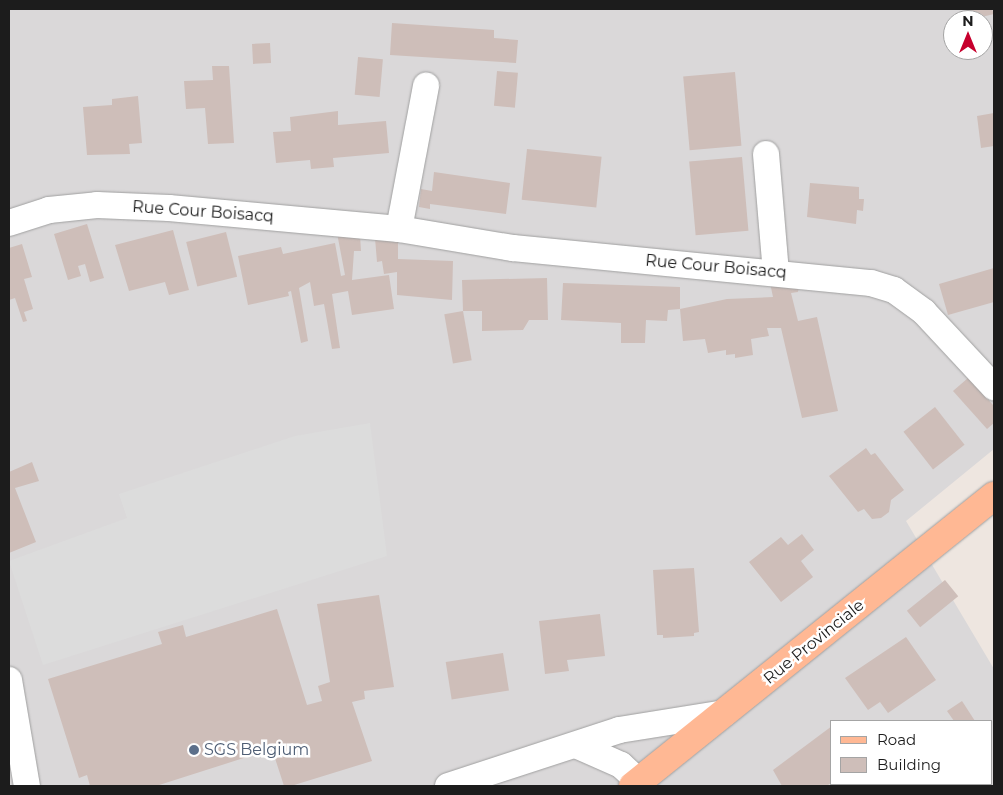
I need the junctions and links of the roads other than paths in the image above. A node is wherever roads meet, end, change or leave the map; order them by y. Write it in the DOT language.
graph roads {
  1 [pos="426,86"];
  2 [pos="766,154"];
  3 [pos="9,223"];
  4 [pos="399,229"];
  5 [pos="776,272"];
  6 [pos="994,387"];
  7 [pos="994,496"];
  8 [pos="9,680"];
  9 [pos="725,713"];
  10 [pos="576,745"];
  11 [pos="636,784"];
  12 [pos="27,786"];
  13 [pos="448,786"];
  1 -- 4 [label="street"];
  2 -- 5 [label="street"];
  3 -- 4 [label="street, Rue Cour Boisacq"];
  4 -- 5 [label="street, Rue Cour Boisacq"];
  5 -- 6 [label="street, Rue Cour Boisacq"];
  7 -- 9 [label="main road, Rue Provinciale"];
  8 -- 12 [label="street"];
  9 -- 10 [label="street"];
  9 -- 11 [label="main road, Rue Provinciale"];
  10 -- 11 [label="street"];
  10 -- 13 [label="street"];
}
